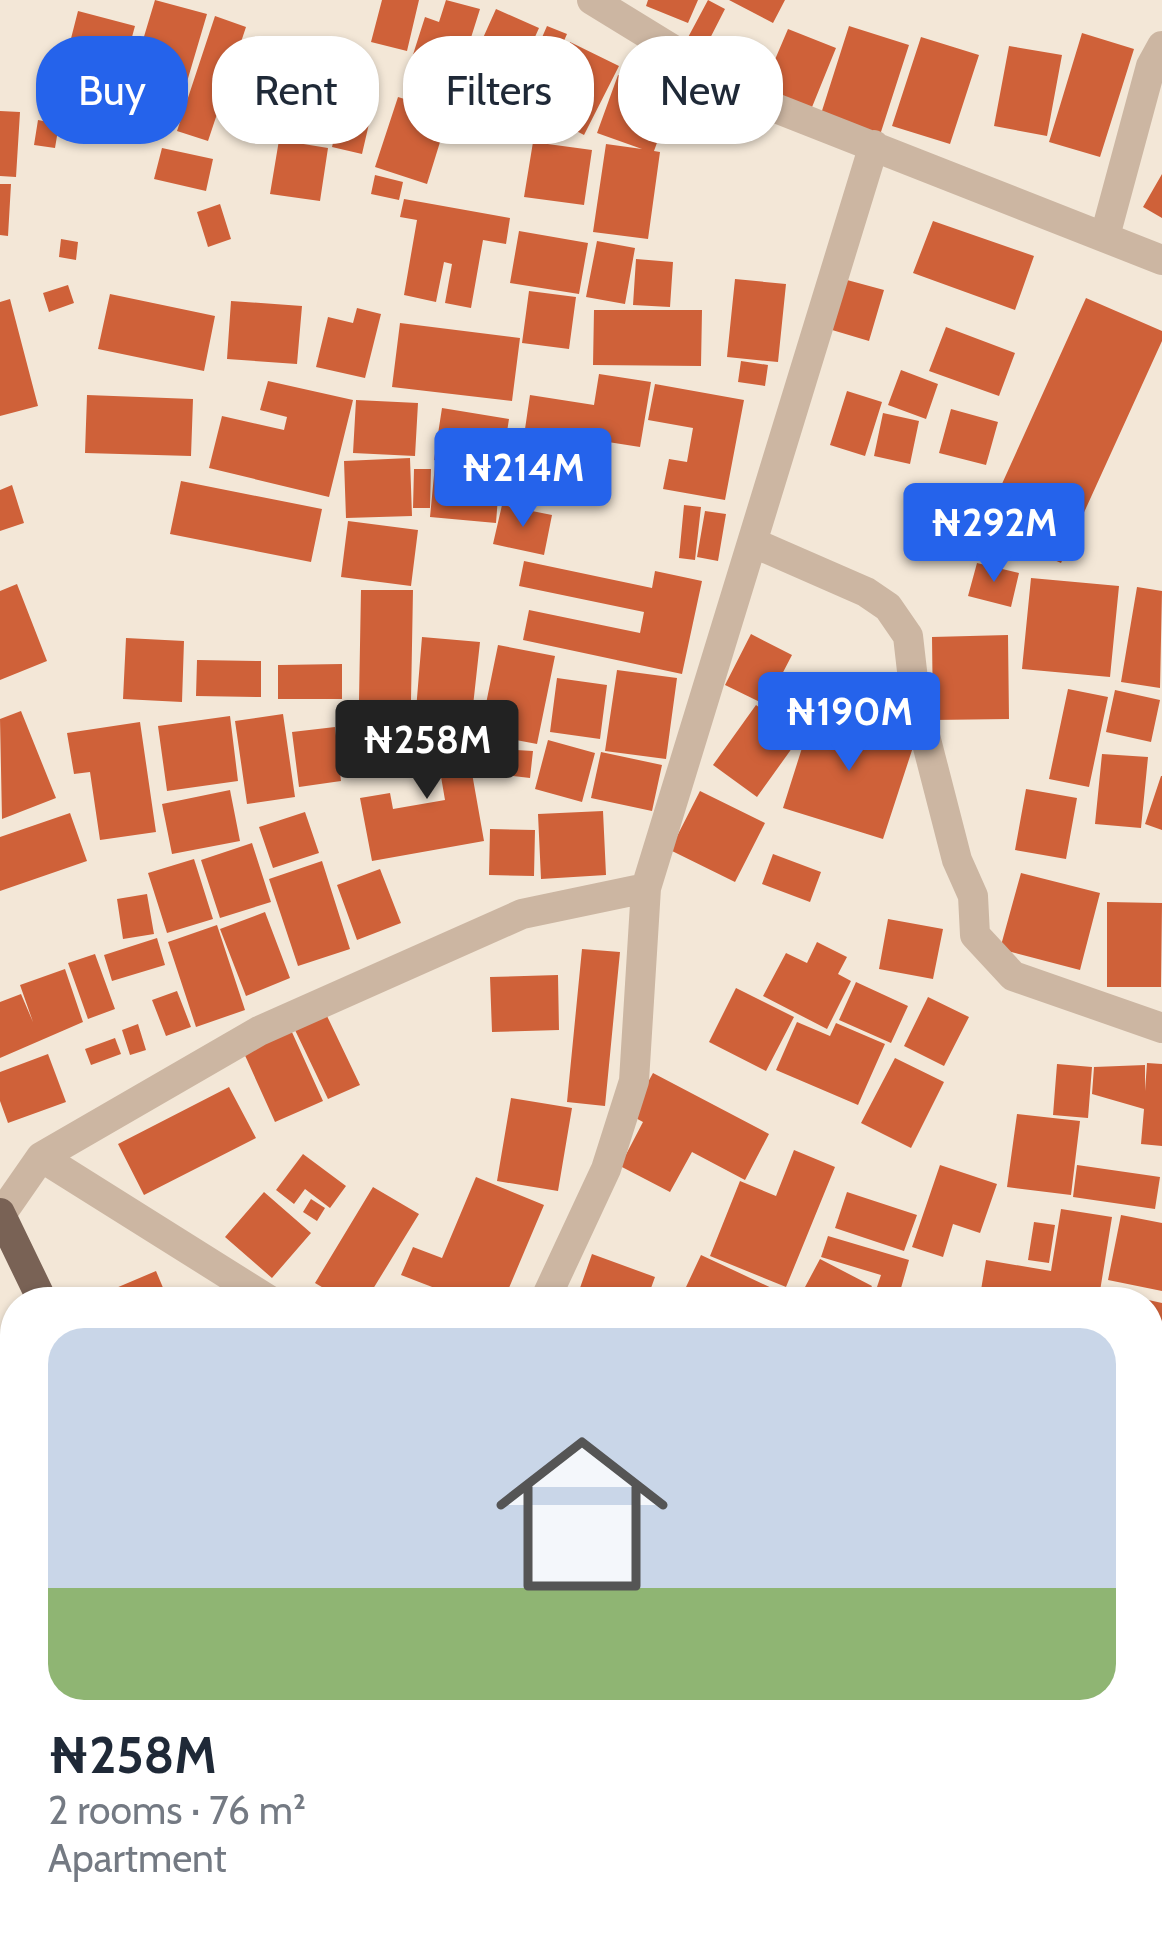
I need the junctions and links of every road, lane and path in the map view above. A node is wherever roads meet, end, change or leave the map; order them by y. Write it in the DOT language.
graph roads {
  1 [pos="592,0"];
  2 [pos="1162,46"];
  3 [pos="874,145"];
  4 [pos="1105,236"];
  5 [pos="1162,260"];
  6 [pos="754,543"];
  7 [pos="646,888"];
  8 [pos="1162,1028"];
  9 [pos="41,1157"];
  10 [pos="0,1215"];
  11 [pos="36,1287"];
  12 [pos="248,1287"];
  13 [pos="551,1287"];
  1 -- 3 [label="street"];
  2 -- 4 [label="street"];
  3 -- 4 [label="street"];
  3 -- 6 [label="street"];
  4 -- 5 [label="street"];
  6 -- 7 [label="street"];
  6 -- 8 [label="street"];
  7 -- 9 [label="street"];
  7 -- 13 [label="street"];
  9 -- 10 [label="street"];
  9 -- 12 [label="street"];
  10 -- 11 [label="main road"];
}
